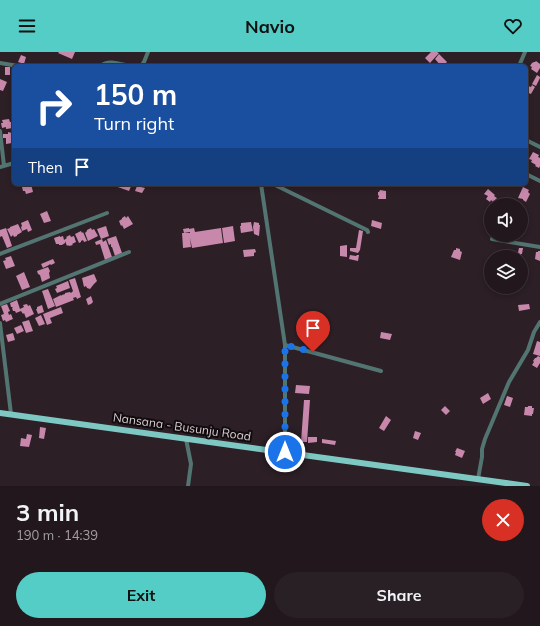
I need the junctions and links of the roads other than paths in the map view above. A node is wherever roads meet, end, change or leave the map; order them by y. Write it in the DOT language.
graph roads {
  1 [pos="148,52"];
  2 [pos="525,52"];
  3 [pos="0,63"];
  4 [pos="103,64"];
  5 [pos="119,64"];
  6 [pos="142,64"];
  7 [pos="520,64"];
  8 [pos="12,65"];
  9 [pos="0,131"];
  10 [pos="528,141"];
  11 [pos="540,147"];
  12 [pos="12,164"];
  13 [pos="2,167"];
  14 [pos="528,175"];
  15 [pos="540,181"];
  16 [pos="261,186"];
  17 [pos="278,186"];
  18 [pos="107,213"];
  19 [pos="368,232"];
  20 [pos="510,242"];
  21 [pos="540,247"];
  22 [pos="129,252"];
  23 [pos="0,254"];
  24 [pos="0,304"];
  25 [pos="540,322"];
  26 [pos="0,323"];
  27 [pos="285,345"];
  28 [pos="381,372"];
  29 [pos="0,413"];
  30 [pos="11,414"];
  31 [pos="186,439"];
  32 [pos="285,452"];
  33 [pos="478,479"];
  34 [pos="188,486"];
  35 [pos="527,486"];
  1 -- 6 [label="street"];
  2 -- 7 [label="street"];
  3 -- 8 [label="street"];
  4 -- 5 [label="street"];
  9 -- 13 [label="street"];
  10 -- 11 [label="street"];
  12 -- 13 [label="street"];
  14 -- 15 [label="street"];
  16 -- 27 [label="street"];
  17 -- 19 [label="street"];
  18 -- 23 [label="street"];
  20 -- 21 [label="street"];
  22 -- 24 [label="street"];
  25 -- 33 [label="street"];
  26 -- 30 [label="street"];
  27 -- 28 [label="street"];
  27 -- 32 [label="street"];
  29 -- 30 [label="main road, Nansana - Busunju Road"];
  30 -- 31 [label="main road, Nansana - Busunju Road"];
  31 -- 32 [label="main road, Nansana - Busunju Road"];
  31 -- 34 [label="street"];
  32 -- 33 [label="main road, Nansana - Busunju Road"];
  33 -- 35 [label="main road, Nansana - Busunju Road"];
}
